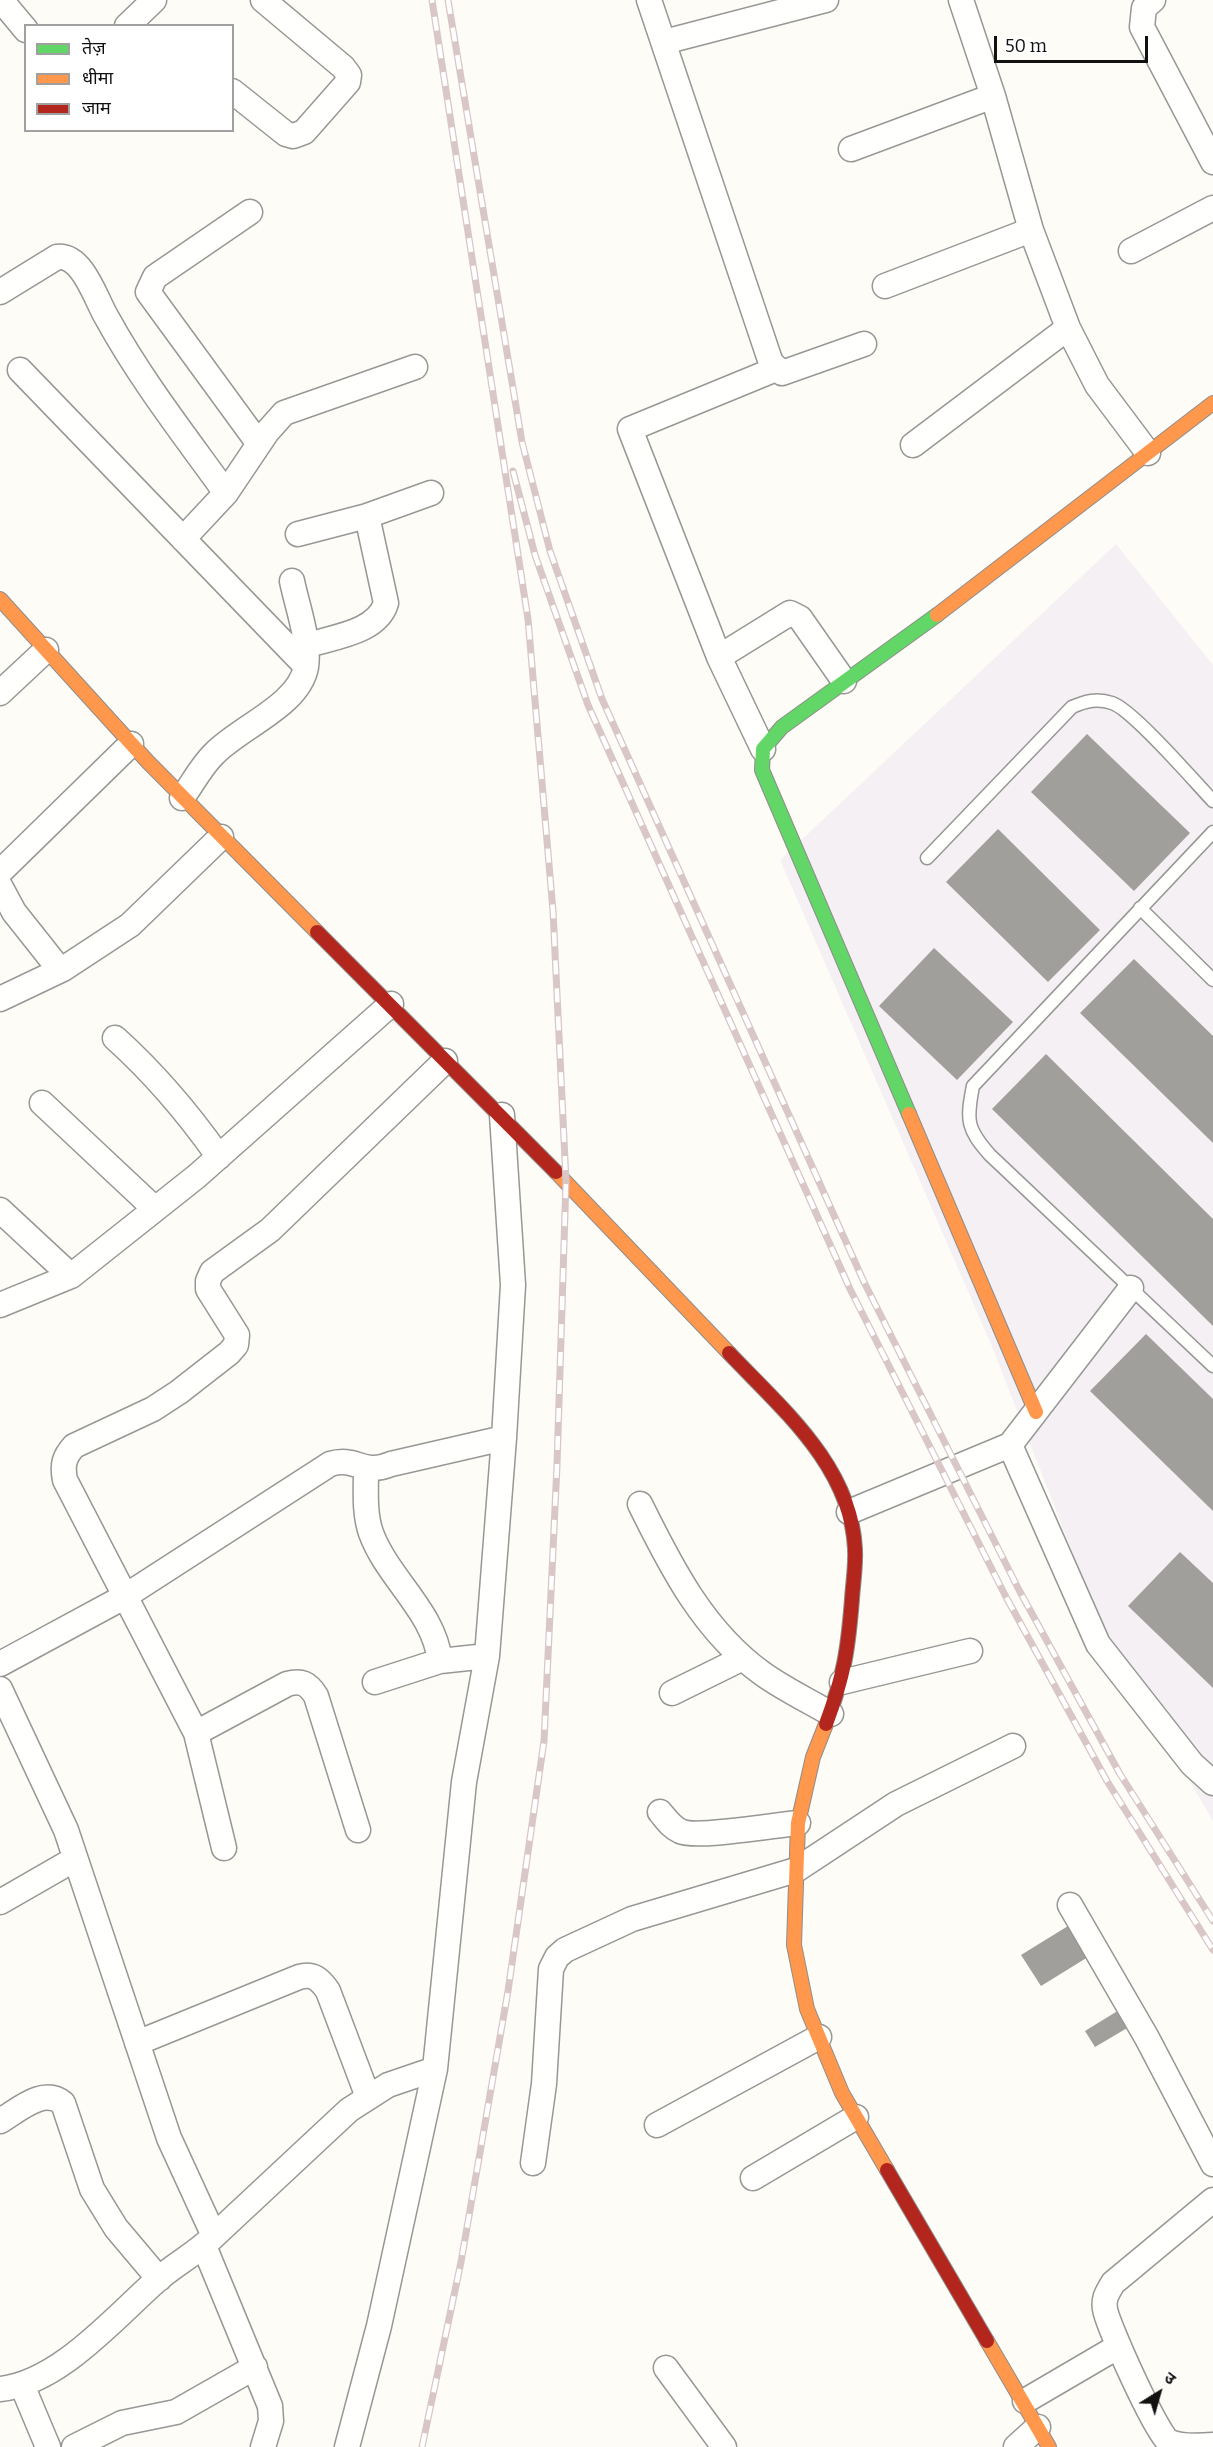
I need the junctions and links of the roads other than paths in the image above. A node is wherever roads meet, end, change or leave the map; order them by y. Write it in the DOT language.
graph roads {
  1 [pos="1,0"];
  2 [pos="263,0"];
  3 [pos="649,0"];
  4 [pos="826,0"];
  5 [pos="961,0"];
  6 [pos="1153,0"];
  7 [pos="24,28"];
  8 [pos="664,42"];
  9 [pos="234,94"];
  10 [pos="993,96"];
  11 [pos="851,149"];
  12 [pos="1213,162"];
  13 [pos="1213,208"];
  14 [pos="250,213"];
  15 [pos="1031,230"];
  16 [pos="1131,251"];
  17 [pos="885,286"];
  18 [pos="0,292"];
  19 [pos="1068,328"];
  20 [pos="864,344"];
  21 [pos="415,367"];
  22 [pos="776,369"];
  23 [pos="20,370"];
  24 [pos="1213,403"];
  25 [pos="259,444"];
  26 [pos="913,445"];
  27 [pos="1148,453"];
  28 [pos="226,493"];
  29 [pos="431,493"];
  30 [pos="367,516"];
  31 [pos="298,534"];
  32 [pos="183,539"];
  33 [pos="292,580"];
  34 [pos="0,599"];
  35 [pos="46,650"];
  36 [pos="306,656"];
  37 [pos="719,657"];
  38 [pos="844,681"];
  39 [pos="0,693"];
  40 [pos="131,744"];
  41 [pos="763,749"];
  42 [pos="182,798"];
  43 [pos="1213,801"];
  44 [pos="1213,832"];
  45 [pos="221,837"];
  46 [pos="927,858"];
  47 [pos="0,872"];
  48 [pos="0,886"];
  49 [pos="1140,908"];
  50 [pos="60,970"];
  51 [pos="1213,980"];
  52 [pos="0,999"];
  53 [pos="391,1004"];
  54 [pos="115,1038"];
  55 [pos="445,1061"];
  56 [pos="42,1102"];
  57 [pos="502,1114"];
  58 [pos="219,1157"];
  59 [pos="155,1209"];
  60 [pos="0,1210"];
  61 [pos="71,1276"];
  62 [pos="1131,1288"];
  63 [pos="0,1305"];
  64 [pos="1213,1366"];
  65 [pos="1036,1412"];
  66 [pos="504,1437"];
  67 [pos="1010,1445"];
  68 [pos="366,1469"];
  69 [pos="640,1504"];
  70 [pos="849,1512"];
  71 [pos="124,1597"];
  72 [pos="970,1651"];
  73 [pos="487,1656"];
  74 [pos="743,1658"];
  75 [pos="440,1661"];
  76 [pos="0,1664"];
  77 [pos="375,1682"];
  78 [pos="842,1682"];
  79 [pos="0,1689"];
  80 [pos="672,1693"];
  81 [pos="831,1714"];
  82 [pos="196,1733"];
  83 [pos="1013,1746"];
  84 [pos="1213,1783"];
  85 [pos="660,1812"];
  86 [pos="798,1823"];
  87 [pos="358,1830"];
  88 [pos="224,1848"];
  89 [pos="75,1859"];
  90 [pos="796,1870"];
  91 [pos="0,1902"];
  92 [pos="1070,1905"];
  93 [pos="819,2037"];
  94 [pos="136,2043"];
  95 [pos="435,2069"];
  96 [pos="368,2097"];
  97 [pos="856,2117"];
  98 [pos="0,2121"];
  99 [pos="657,2126"];
  100 [pos="533,2163"];
  101 [pos="1213,2164"];
  102 [pos="753,2178"];
  103 [pos="1213,2200"];
  104 [pos="209,2241"];
  105 [pos="159,2278"];
  106 [pos="1119,2346"];
  107 [pos="255,2367"];
  108 [pos="666,2368"];
  109 [pos="8,2385"];
  110 [pos="1025,2402"];
  111 [pos="1044,2437"];
  112 [pos="1213,2445"];
  113 [pos="48,2447"];
  114 [pos="74,2447"];
  115 [pos="264,2447"];
  116 [pos="347,2447"];
  117 [pos="724,2447"];
  118 [pos="1016,2447"];
  1 -- 7 [label="street"];
  2 -- 9 [label="street"];
  3 -- 8 [label="street"];
  4 -- 8 [label="street"];
  5 -- 10 [label="street"];
  6 -- 12 [label="street"];
  8 -- 22 [label="street"];
  10 -- 11 [label="street"];
  10 -- 15 [label="street"];
  13 -- 16 [label="street"];
  14 -- 25 [label="street"];
  15 -- 17 [label="street"];
  15 -- 19 [label="street"];
  18 -- 28 [label="street"];
  19 -- 26 [label="street"];
  19 -- 27 [label="street"];
  20 -- 22 [label="street"];
  21 -- 25 [label="street"];
  22 -- 37 [label="street"];
  23 -- 32 [label="street"];
  24 -- 27 [label="street"];
  25 -- 28 [label="street"];
  27 -- 38 [label="street"];
  28 -- 32 [label="street"];
  29 -- 30 [label="street"];
  30 -- 31 [label="street"];
  30 -- 36 [label="street"];
  32 -- 36 [label="street"];
  33 -- 36 [label="street"];
  34 -- 35 [label="street"];
  35 -- 39 [label="street"];
  35 -- 40 [label="street"];
  36 -- 42 [label="street"];
  37 -- 38 [label="street"];
  37 -- 41 [label="street"];
  38 -- 41 [label="street"];
  40 -- 42 [label="street"];
  40 -- 47 [label="street"];
  41 -- 65 [label="street"];
  42 -- 45 [label="street"];
  43 -- 46 [label="lane"];
  44 -- 49 [label="lane"];
  45 -- 50 [label="street"];
  45 -- 53 [label="street"];
  48 -- 50 [label="street"];
  49 -- 51 [label="lane"];
  49 -- 62 [label="lane"];
  50 -- 52 [label="street"];
  53 -- 55 [label="street"];
  53 -- 58 [label="street"];
  54 -- 58 [label="street"];
  55 -- 57 [label="street"];
  55 -- 71 [label="street"];
  56 -- 59 [label="street"];
  57 -- 66 [label="street"];
  57 -- 70 [label="street"];
  58 -- 59 [label="street"];
  59 -- 61 [label="street"];
  60 -- 61 [label="street"];
  61 -- 63 [label="street"];
  62 -- 64 [label="lane"];
  62 -- 65 [label="street"];
  65 -- 67 [label="street"];
  66 -- 68 [label="street"];
  66 -- 73 [label="street"];
  67 -- 70 [label="street"];
  67 -- 84 [label="street"];
  68 -- 71 [label="street"];
  68 -- 75 [label="street"];
  69 -- 74 [label="street"];
  70 -- 78 [label="street"];
  71 -- 76 [label="street"];
  71 -- 82 [label="street"];
  72 -- 78 [label="street"];
  73 -- 75 [label="street"];
  73 -- 95 [label="street"];
  74 -- 80 [label="street"];
  74 -- 81 [label="street"];
  75 -- 77 [label="street"];
  78 -- 81 [label="street"];
  79 -- 89 [label="street"];
  81 -- 86 [label="street"];
  82 -- 87 [label="street"];
  82 -- 88 [label="street"];
  83 -- 90 [label="street"];
  85 -- 86 [label="street"];
  86 -- 90 [label="street"];
  89 -- 91 [label="street"];
  89 -- 94 [label="street"];
  90 -- 93 [label="street"];
  90 -- 100 [label="street"];
  92 -- 101 [label="street"];
  93 -- 97 [label="street"];
  93 -- 99 [label="street"];
  94 -- 96 [label="street"];
  94 -- 104 [label="street"];
  95 -- 96 [label="street"];
  95 -- 116 [label="street"];
  96 -- 104 [label="street"];
  97 -- 102 [label="street"];
  97 -- 110 [label="street"];
  98 -- 105 [label="street"];
  103 -- 106 [label="street"];
  104 -- 105 [label="street"];
  104 -- 107 [label="street"];
  105 -- 109 [label="street"];
  106 -- 110 [label="street"];
  106 -- 112 [label="street"];
  107 -- 114 [label="street"];
  107 -- 115 [label="street"];
  108 -- 117 [label="street"];
  109 -- 113 [label="street"];
  110 -- 111 [label="street"];
  111 -- 118 [label="street"];
}
